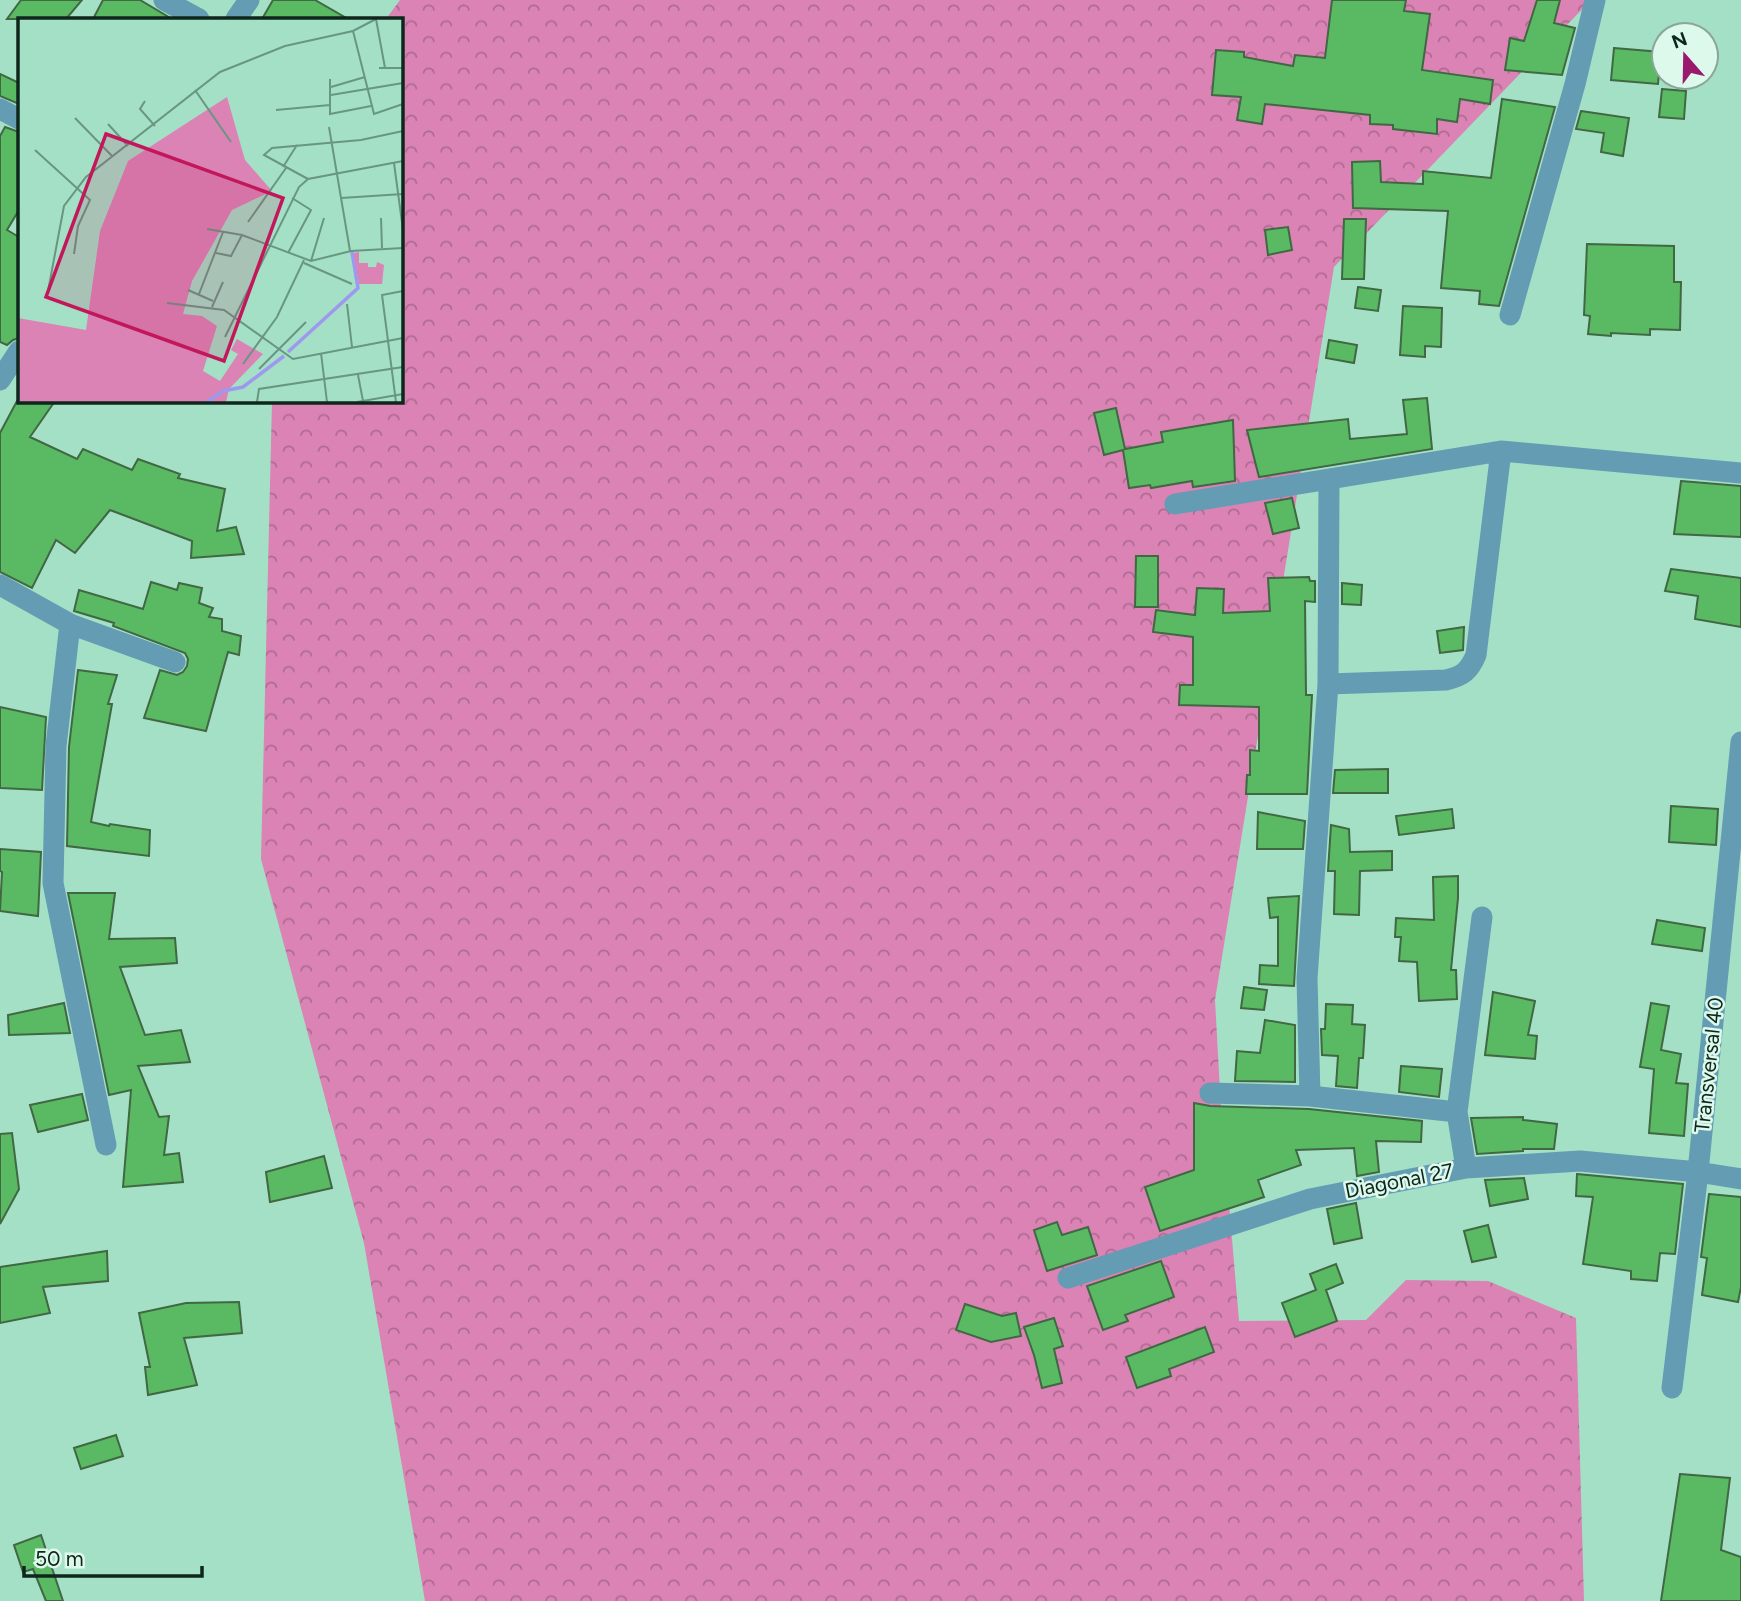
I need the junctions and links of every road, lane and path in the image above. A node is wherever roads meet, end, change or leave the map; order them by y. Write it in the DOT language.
graph roads {
  1 [pos="164,0"];
  2 [pos="249,0"];
  3 [pos="1595,0"];
  4 [pos="197,18"];
  5 [pos="237,18"];
  6 [pos="0,110"];
  7 [pos="18,119"];
  8 [pos="1510,316"];
  9 [pos="18,353"];
  10 [pos="0,380"];
  11 [pos="1501,452"];
  12 [pos="1741,473"];
  13 [pos="1329,480"];
  14 [pos="1175,504"];
  15 [pos="0,585"];
  16 [pos="70,624"];
  17 [pos="175,662"];
  18 [pos="1328,684"];
  19 [pos="1741,742"];
  20 [pos="1482,917"];
  21 [pos="1210,1093"];
  22 [pos="1310,1096"];
  23 [pos="1457,1112"];
  24 [pos="106,1145"];
  25 [pos="1466,1168"];
  26 [pos="1698,1172"];
  27 [pos="1741,1179"];
  28 [pos="1068,1278"];
  29 [pos="1672,1388"];
  1 -- 4 [label="street"];
  2 -- 5 [label="street"];
  3 -- 8 [label="street"];
  6 -- 7 [label="street"];
  9 -- 10 [label="street"];
  11 -- 12 [label="street"];
  11 -- 13 [label="street"];
  11 -- 18 [label="street"];
  13 -- 14 [label="street"];
  13 -- 18 [label="street"];
  15 -- 16 [label="street"];
  16 -- 17 [label="street"];
  16 -- 24 [label="street"];
  18 -- 22 [label="street"];
  19 -- 26 [label="street, Transversal 40"];
  20 -- 23 [label="street"];
  21 -- 22 [label="street"];
  22 -- 23 [label="street"];
  23 -- 25 [label="street"];
  25 -- 26 [label="street, Diagonal 27"];
  25 -- 28 [label="street, Diagonal 27"];
  26 -- 27 [label="street, Diagonal 27"];
  26 -- 29 [label="street, Transversal 40"];
}
